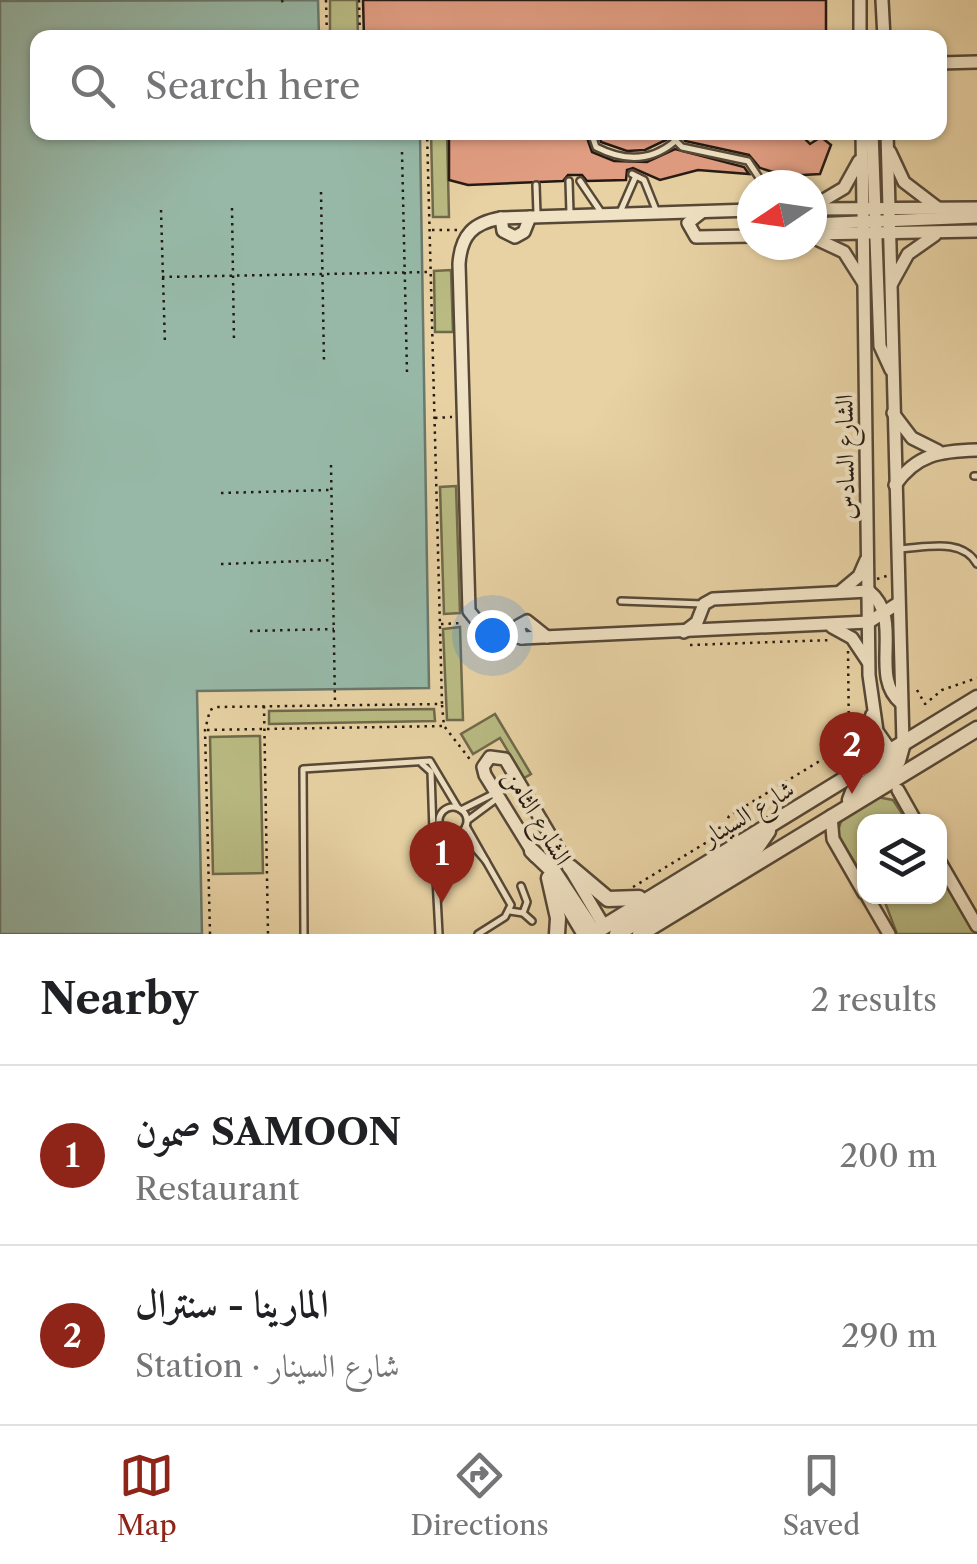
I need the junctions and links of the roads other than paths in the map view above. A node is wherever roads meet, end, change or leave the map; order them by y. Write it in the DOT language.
graph roads {
  1 [pos="860,0"];
  2 [pos="882,0"];
  3 [pos="860,30"];
  4 [pos="884,30"];
  5 [pos="977,62"];
  6 [pos="947,63"];
  7 [pos="594,140"];
  8 [pos="862,140"];
  9 [pos="872,140"];
  10 [pos="887,140"];
  11 [pos="888,140"];
  12 [pos="674,142"];
  13 [pos="862,152"];
  14 [pos="755,170"];
  15 [pos="580,180"];
  16 [pos="569,181"];
  17 [pos="536,185"];
  18 [pos="827,198"];
  19 [pos="593,200"];
  20 [pos="650,200"];
  21 [pos="938,208"];
  22 [pos="977,208"];
  23 [pos="737,211"];
  24 [pos="827,211"];
  25 [pos="662,212"];
  26 [pos="702,212"];
  27 [pos="642,213"];
  28 [pos="609,214"];
  29 [pos="588,215"];
  30 [pos="570,216"];
  31 [pos="534,217"];
  32 [pos="977,217"];
  33 [pos="501,218"];
  34 [pos="876,221"];
  35 [pos="688,223"];
  36 [pos="827,223"];
  37 [pos="977,231"];
  38 [pos="827,232"];
  39 [pos="939,232"];
  40 [pos="737,237"];
  41 [pos="827,244"];
  42 [pos="890,287"];
  43 [pos="866,288"];
  44 [pos="892,371"];
  45 [pos="892,412"];
  46 [pos="977,450"];
  47 [pos="938,451"];
  48 [pos="894,487"];
  49 [pos="896,549"];
  50 [pos="869,551"];
  51 [pos="977,564"];
  52 [pos="869,585"];
  53 [pos="839,592"];
  54 [pos="621,601"];
  55 [pos="897,604"];
  56 [pos="703,610"];
  57 [pos="886,616"];
  58 [pos="870,622"];
  59 [pos="828,625"];
  60 [pos="711,631"];
  61 [pos="684,632"];
  62 [pos="870,666"];
  63 [pos="977,698"];
  64 [pos="901,703"];
  65 [pos="873,716"];
  66 [pos="977,728"];
  67 [pos="899,757"];
  68 [pos="422,764"];
  69 [pos="861,769"];
  70 [pos="898,790"];
  71 [pos="498,795"];
  72 [pos="459,809"];
  73 [pos="912,814"];
  74 [pos="831,816"];
  75 [pos="439,822"];
  76 [pos="772,826"];
  77 [pos="464,827"];
  78 [pos="812,828"];
  79 [pos="452,835"];
  80 [pos="833,840"];
  81 [pos="434,841"];
  82 [pos="532,851"];
  83 [pos="437,864"];
  84 [pos="570,867"];
  85 [pos="947,874"];
  86 [pos="549,878"];
  87 [pos="857,880"];
  88 [pos="521,886"];
  89 [pos="659,892"];
  90 [pos="871,904"];
  91 [pos="510,911"];
  92 [pos="523,913"];
  93 [pos="674,914"];
  94 [pos="532,921"];
  95 [pos="977,926"];
  96 [pos="602,933"];
  97 [pos="304,934"];
  98 [pos="439,934"];
  99 [pos="478,934"];
  100 [pos="556,934"];
  101 [pos="583,934"];
  102 [pos="640,934"];
  103 [pos="658,934"];
  104 [pos="889,934"];
  1 -- 3 [label="street"];
  2 -- 4 [label="street"];
  5 -- 6 [label="street"];
  7 -- 12 [label="lane"];
  8 -- 13 [label="street, الشارع السادس"];
  9 -- 34 [label="street"];
  10 -- 34 [label="street, الشارع السادس"];
  11 -- 21 [label="street"];
  12 -- 14 [label="lane"];
  13 -- 18 [label="street"];
  13 -- 34 [label="street, الشارع السادس"];
  15 -- 19 [label="lane"];
  16 -- 30 [label="lane"];
  17 -- 31 [label="lane"];
  19 -- 28 [label="lane"];
  19 -- 29 [label="lane"];
  20 -- 25 [label="lane"];
  20 -- 27 [label="lane"];
  20 -- 28 [label="lane"];
  21 -- 22 [label="street"];
  21 -- 34 [label="street"];
  23 -- 26 [label="street"];
  24 -- 34 [label="street"];
  25 -- 26 [label="street"];
  25 -- 27 [label="street"];
  25 -- 35 [label="street"];
  26 -- 35 [label="street"];
  27 -- 28 [label="street"];
  28 -- 29 [label="street"];
  29 -- 30 [label="street"];
  30 -- 31 [label="street"];
  31 -- 33 [label="street"];
  31 -- 33 [label="street"];
  32 -- 34 [label="street"];
  33 -- 61 [label="street"];
  34 -- 36 [label="street"];
  34 -- 38 [label="street"];
  34 -- 39 [label="street"];
  34 -- 42 [label="street, الشارع السادس"];
  34 -- 43 [label="street, الشارع السادس"];
  34 -- 44 [label="street"];
  35 -- 40 [label="street"];
  37 -- 39 [label="street"];
  39 -- 42 [label="street"];
  41 -- 43 [label="street"];
  42 -- 44 [label="street, الشارع السادس"];
  43 -- 50 [label="street, الشارع السادس"];
  44 -- 45 [label="street, الشارع السادس"];
  45 -- 47 [label="street"];
  45 -- 48 [label="street, الشارع السادس"];
  46 -- 47 [label="street"];
  47 -- 48 [label="street"];
  48 -- 49 [label="street, الشارع السادس"];
  49 -- 51 [label="lane"];
  49 -- 55 [label="street, الشارع السادس"];
  50 -- 52 [label="street, الشارع السادس"];
  50 -- 53 [label="street"];
  52 -- 53 [label="street"];
  52 -- 57 [label="street"];
  52 -- 58 [label="street, الشارع السادس"];
  53 -- 56 [label="street"];
  54 -- 56 [label="lane"];
  55 -- 57 [label="street"];
  55 -- 64 [label="street, الشارع السادس"];
  56 -- 60 [label="street"];
  56 -- 61 [label="street"];
  57 -- 58 [label="street"];
  57 -- 64 [label="street"];
  58 -- 59 [label="street"];
  58 -- 62 [label="street, الشارع السادس"];
  59 -- 60 [label="street"];
  59 -- 62 [label="street"];
  60 -- 61 [label="street"];
  62 -- 65 [label="street, الشارع السادس"];
  63 -- 67 [label="street, شارع السينار"];
  64 -- 67 [label="street, الشارع السادس"];
  65 -- 67 [label="street, الشارع السادس"];
  65 -- 69 [label="street"];
  66 -- 67 [label="street, شارع السينار"];
  67 -- 69 [label="street, شارع السينار"];
  67 -- 74 [label="street, شارع السينار"];
  68 -- 72 [label="lane"];
  68 -- 81 [label="lane"];
  68 -- 97 [label="lane"];
  69 -- 76 [label="street, شارع السينار"];
  70 -- 73 [label="street"];
  71 -- 72 [label="lane"];
  71 -- 77 [label="lane"];
  71 -- 82 [label="street, الشارع الثامن"];
  71 -- 84 [label="street, الشارع الثامن"];
  72 -- 75 [label="lane"];
  72 -- 77 [label="lane"];
  74 -- 78 [label="street, شارع السينار"];
  74 -- 80 [label="street"];
  75 -- 79 [label="lane"];
  75 -- 81 [label="lane"];
  76 -- 89 [label="street, شارع السينار"];
  76 -- 96 [label="street"];
  77 -- 79 [label="lane"];
  77 -- 91 [label="lane"];
  78 -- 80 [label="street"];
  78 -- 93 [label="street, شارع السينار"];
  79 -- 83 [label="lane"];
  80 -- 87 [label="street"];
  81 -- 83 [label="lane"];
  82 -- 86 [label="street, الشارع الثامن"];
  82 -- 96 [label="street"];
  83 -- 98 [label="lane"];
  84 -- 89 [label="street"];
  84 -- 96 [label="street, الشارع الثامن"];
  85 -- 95 [label="street"];
  86 -- 100 [label="street"];
  86 -- 101 [label="street, الشارع الثامن"];
  88 -- 92 [label="lane"];
  89 -- 96 [label="street, شارع السينار"];
  90 -- 104 [label="street"];
  91 -- 92 [label="lane"];
  91 -- 99 [label="lane"];
  92 -- 94 [label="lane"];
  93 -- 102 [label="street, شارع السينار"];
  93 -- 103 [label="street"];
}
